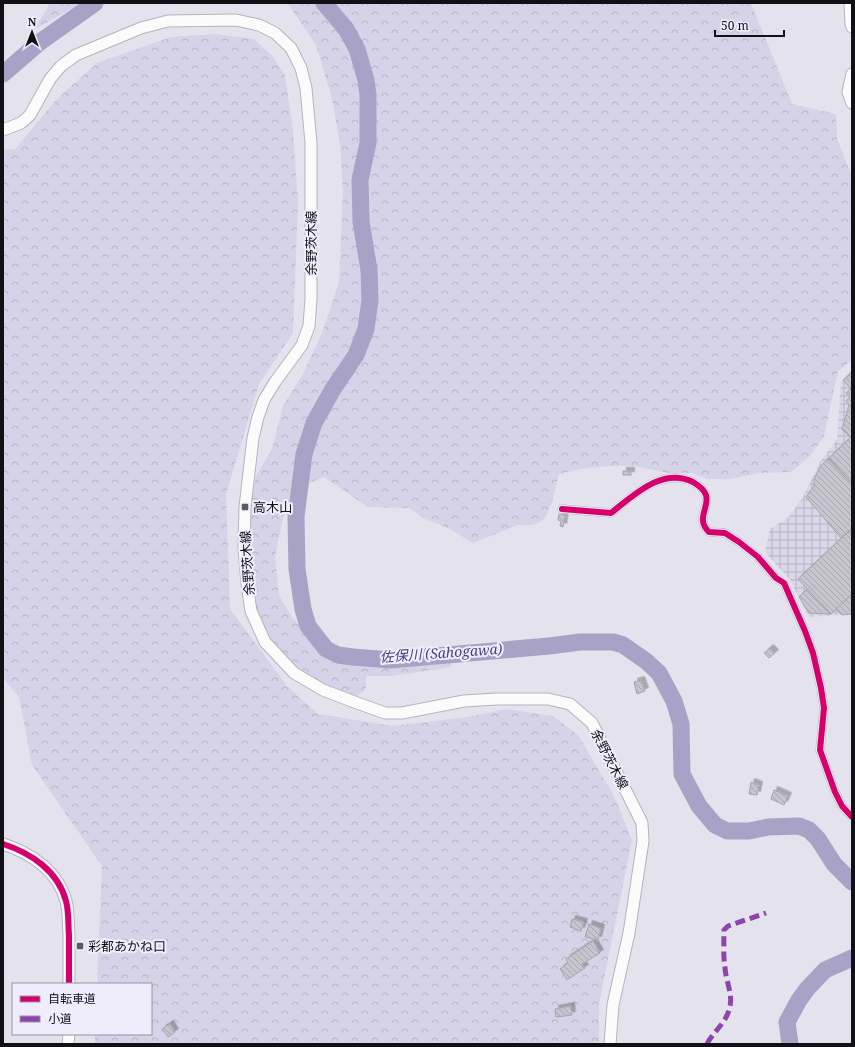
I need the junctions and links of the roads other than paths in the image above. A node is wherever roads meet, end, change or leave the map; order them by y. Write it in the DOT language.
graph roads {
  1 [pos="850,3"];
  2 [pos="852,27"];
  3 [pos="852,74"];
  4 [pos="852,103"];
  5 [pos="3,130"];
  6 [pos="562,509"];
  7 [pos="852,816"];
  8 [pos="3,844"];
  9 [pos="69,983"];
  10 [pos="610,1044"];
  1 -- 2 [label="main road"];
  3 -- 4 [label="main road"];
  5 -- 10 [label="main road, 余野茨木線"];
  6 -- 7 [label="street"];
  8 -- 9 [label="main road"];
}
